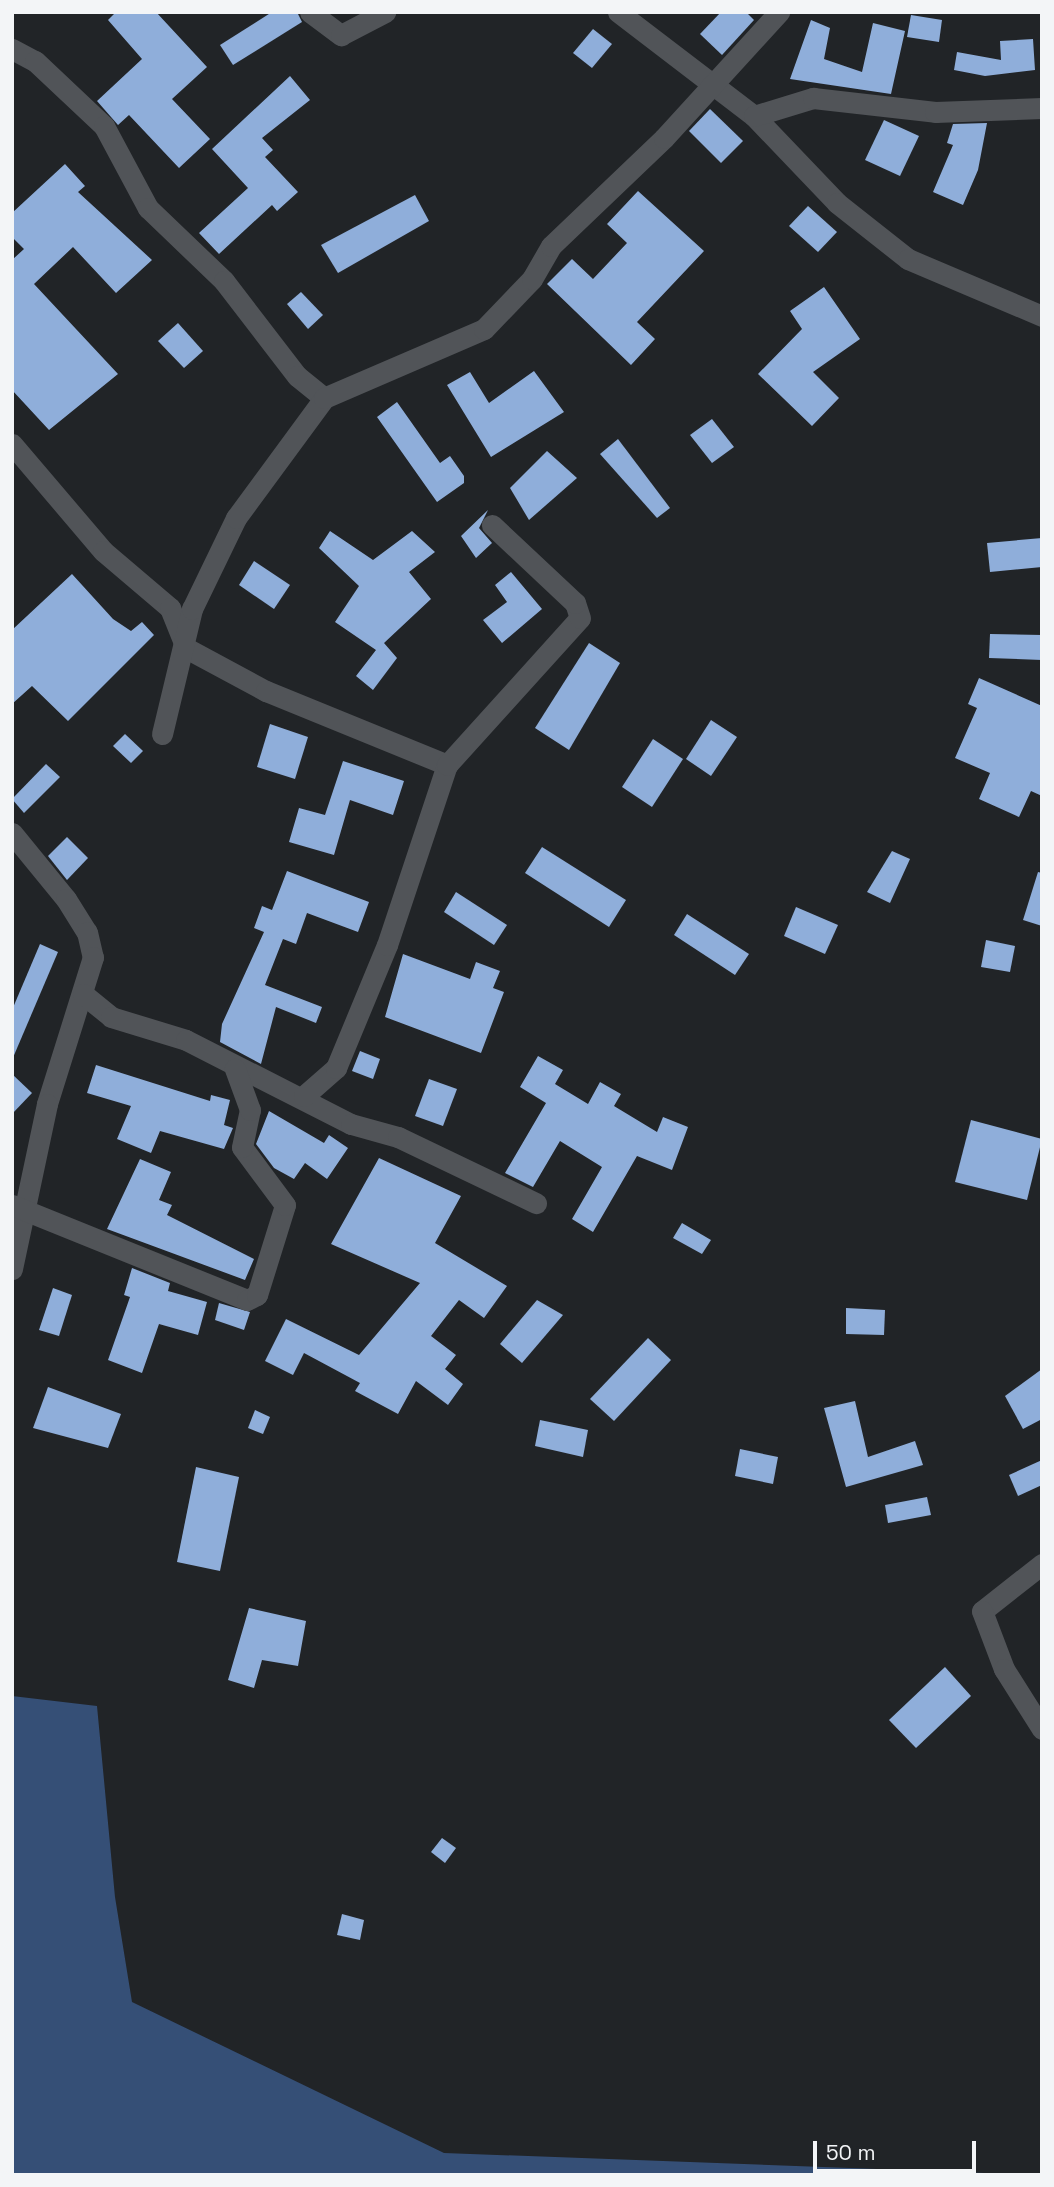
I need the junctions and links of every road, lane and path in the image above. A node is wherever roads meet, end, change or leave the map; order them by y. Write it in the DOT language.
graph roads {
  1 [pos="310,12"];
  2 [pos="385,12"];
  3 [pos="618,12"];
  4 [pos="779,12"];
  5 [pos="12,49"];
  6 [pos="708,85"];
  7 [pos="1042,108"];
  8 [pos="754,116"];
  9 [pos="1042,316"];
  10 [pos="324,398"];
  11 [pos="12,443"];
  12 [pos="492,525"];
  13 [pos="186,648"];
  14 [pos="162,734"];
  15 [pos="447,765"];
  16 [pos="12,833"];
  17 [pos="83,994"];
  18 [pos="336,1068"];
  19 [pos="235,1069"];
  20 [pos="304,1096"];
  21 [pos="334,1115"];
  22 [pos="536,1203"];
  23 [pos="19,1207"];
  24 [pos="12,1269"];
  25 [pos="1042,1564"];
  26 [pos="1042,1729"];
  1 -- 2 [label="street"];
  3 -- 6 [label="street"];
  4 -- 6 [label="street"];
  5 -- 10 [label="street"];
  6 -- 8 [label="street"];
  6 -- 10 [label="street"];
  7 -- 8 [label="street"];
  8 -- 9 [label="street"];
  10 -- 13 [label="street"];
  11 -- 13 [label="street"];
  12 -- 15 [label="street"];
  13 -- 14 [label="street"];
  13 -- 15 [label="street"];
  15 -- 18 [label="street"];
  16 -- 17 [label="street"];
  17 -- 19 [label="street"];
  17 -- 23 [label="street"];
  18 -- 20 [label="street"];
  18 -- 21 [label="street"];
  19 -- 20 [label="street"];
  19 -- 23 [label="street"];
  20 -- 21 [label="street"];
  21 -- 22 [label="street"];
  23 -- 24 [label="street"];
  25 -- 26 [label="street"];
}
